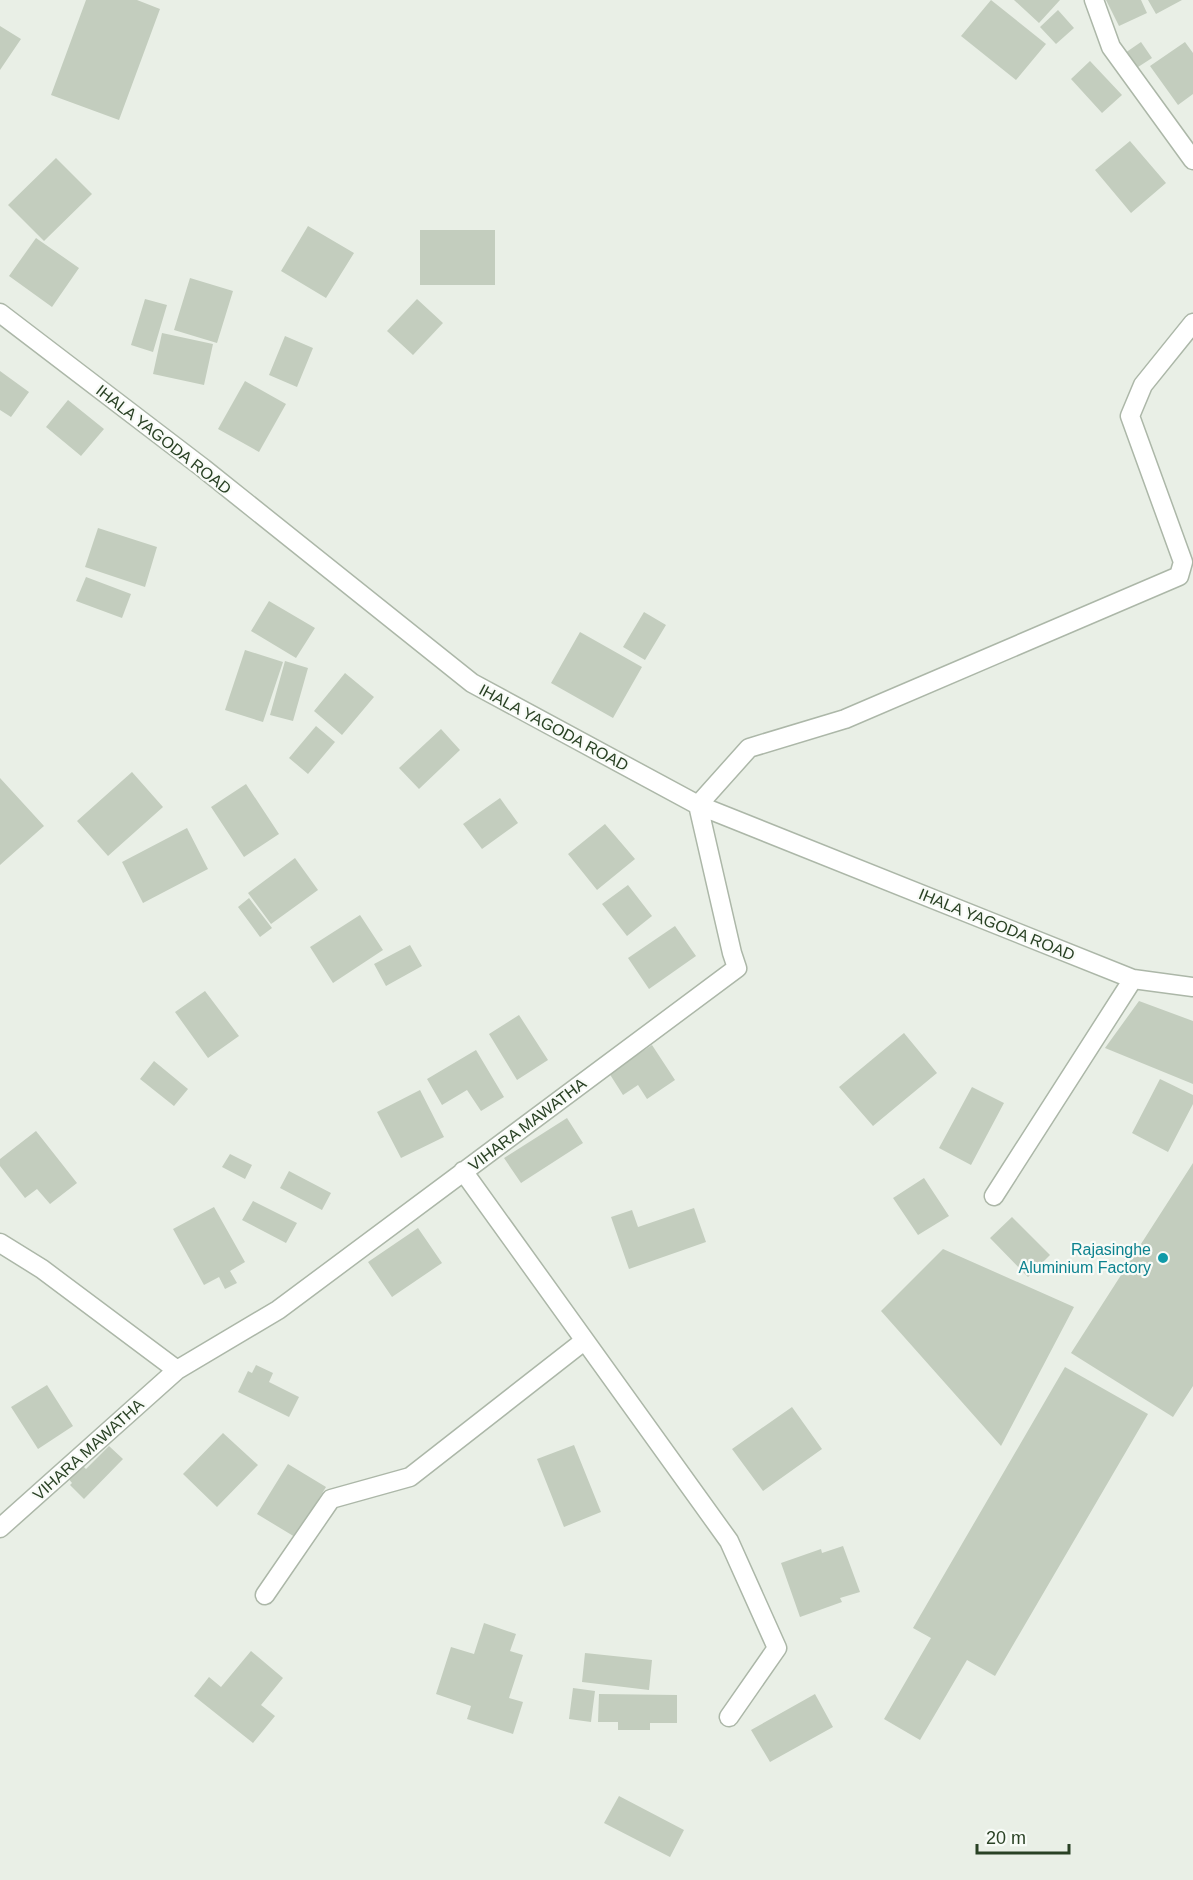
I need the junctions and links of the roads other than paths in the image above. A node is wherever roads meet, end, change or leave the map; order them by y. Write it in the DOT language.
graph roads {
  1 [pos="1094,0"];
  2 [pos="1193,160"];
  3 [pos="0,313"];
  4 [pos="1193,323"];
  5 [pos="698,805"];
  6 [pos="1133,978"];
  7 [pos="1193,987"];
  8 [pos="464,1172"];
  9 [pos="994,1196"];
  10 [pos="0,1243"];
  11 [pos="584,1341"];
  12 [pos="177,1370"];
  13 [pos="0,1528"];
  14 [pos="265,1595"];
  15 [pos="729,1717"];
  1 -- 2 [label="street"];
  3 -- 5 [label="street, IHALA YAGODA ROAD"];
  4 -- 5 [label="street"];
  5 -- 6 [label="street, IHALA YAGODA ROAD"];
  5 -- 8 [label="street, VIHARA MAWATHA"];
  6 -- 7 [label="street, IHALA YAGODA ROAD"];
  6 -- 9 [label="street"];
  8 -- 11 [label="street"];
  8 -- 12 [label="street, VIHARA MAWATHA"];
  10 -- 12 [label="street"];
  11 -- 14 [label="street"];
  11 -- 15 [label="street"];
  12 -- 13 [label="street, VIHARA MAWATHA"];
}
